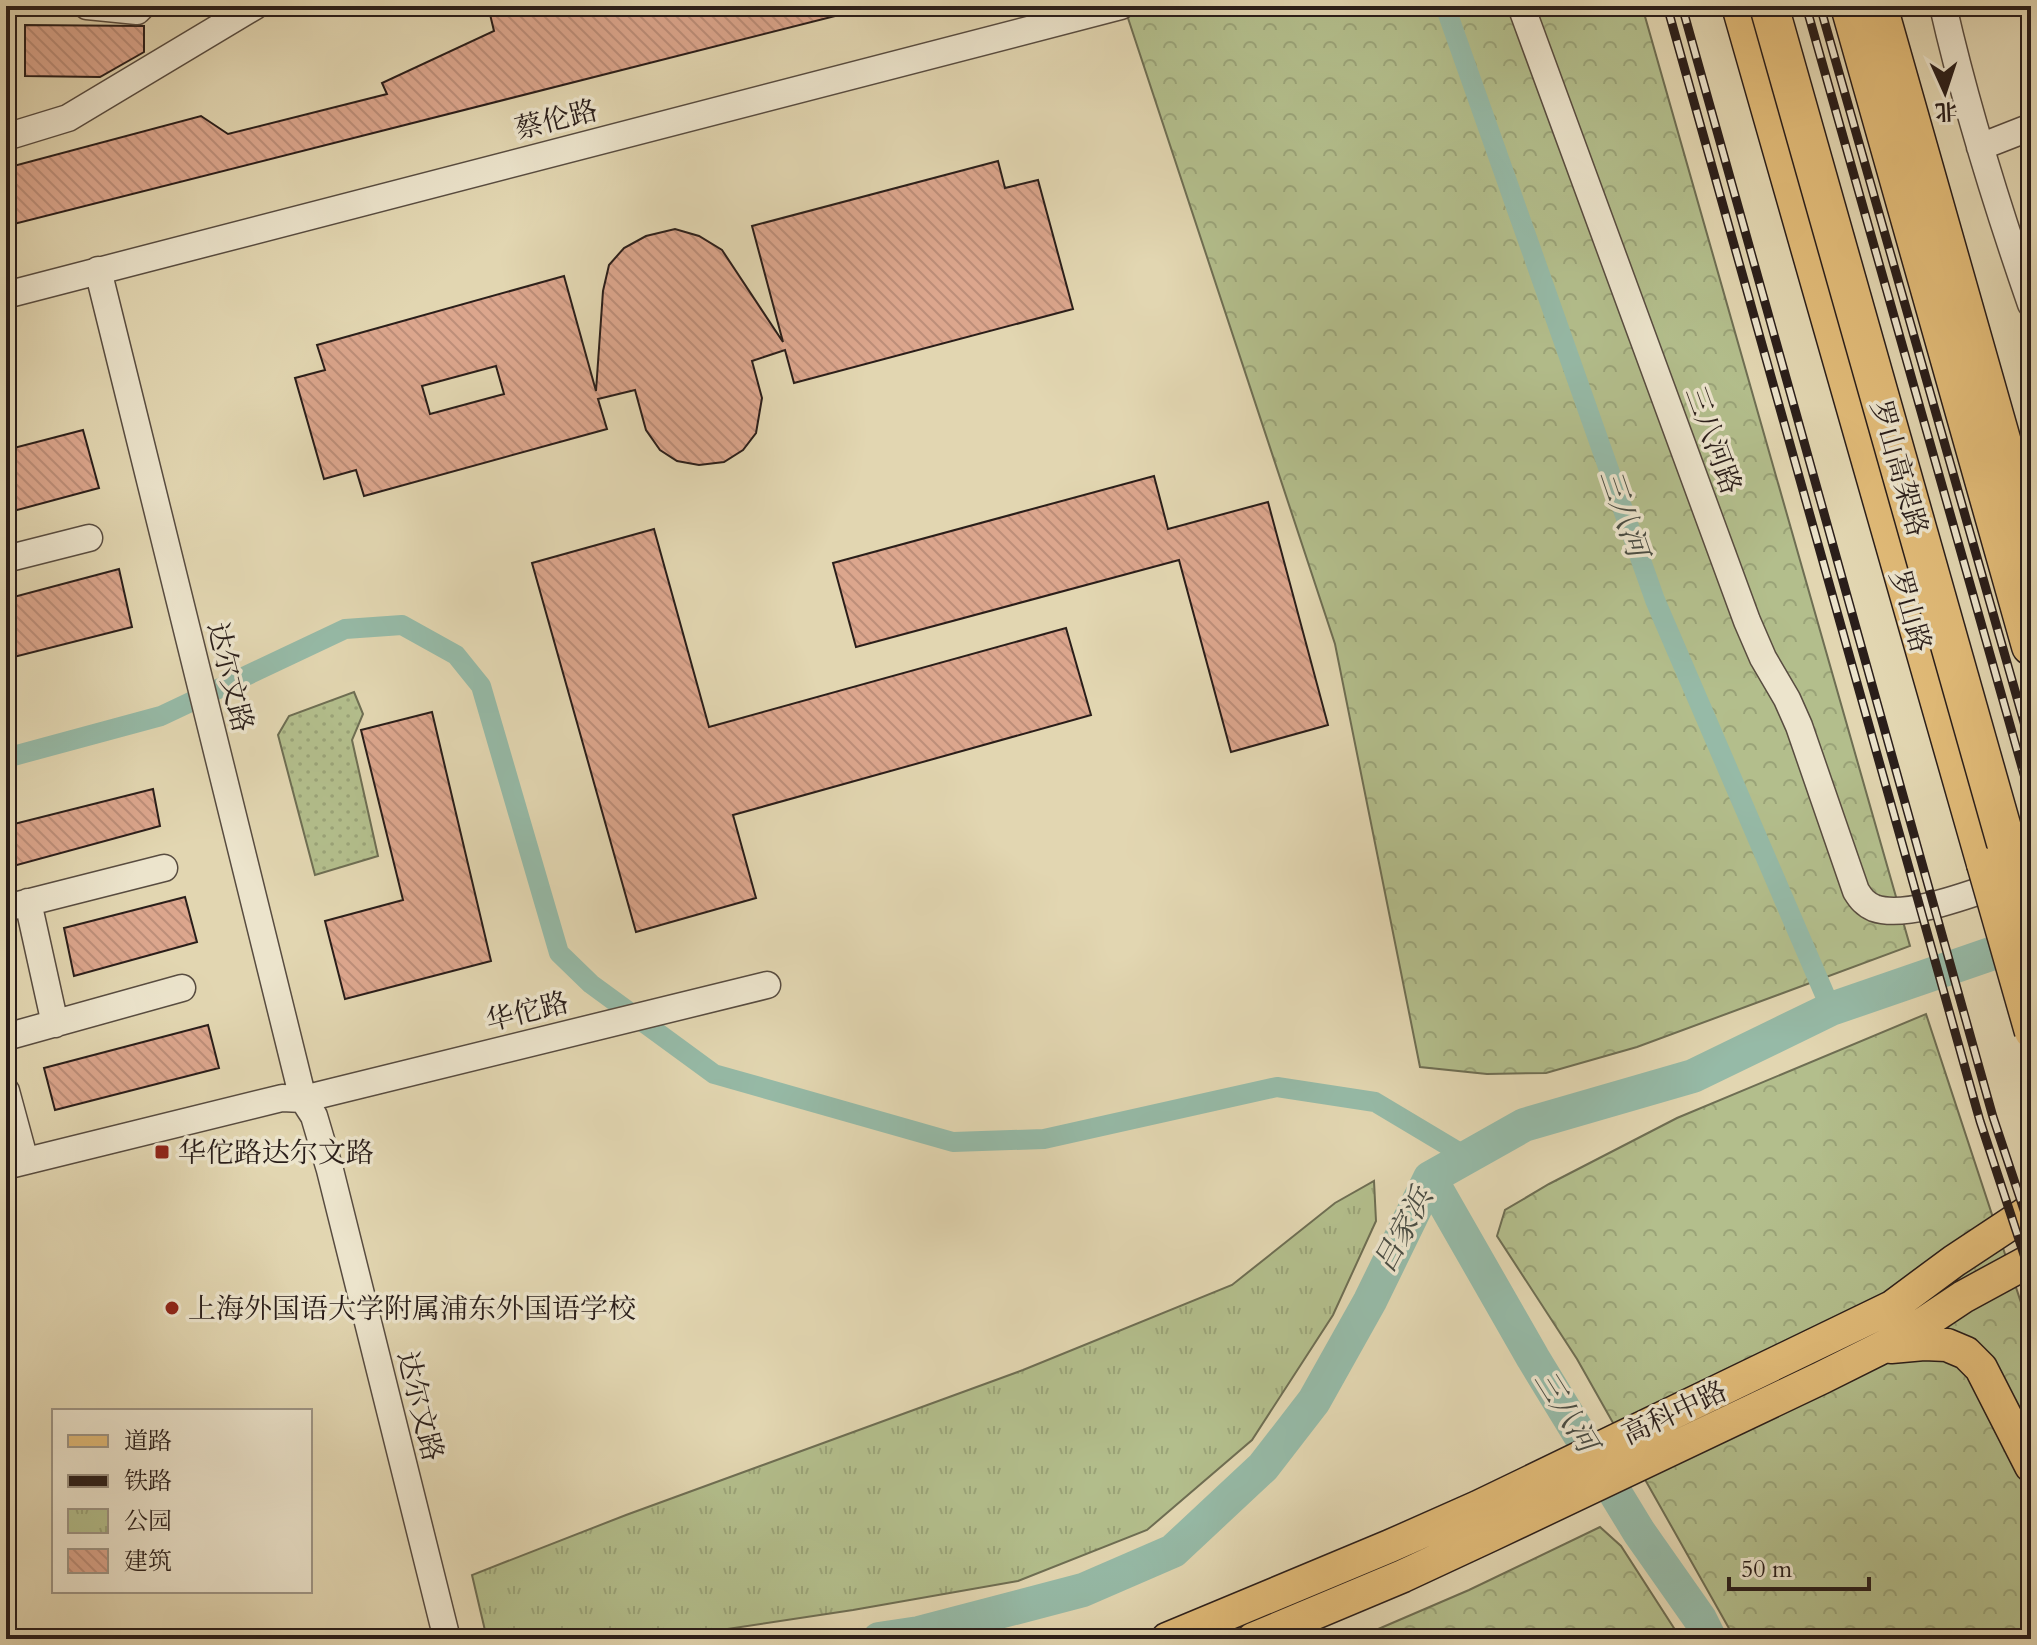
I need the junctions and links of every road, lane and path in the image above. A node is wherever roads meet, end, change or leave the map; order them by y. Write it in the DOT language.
graph roads {
  1 [pos="87,6"];
  2 [pos="142,6"];
  3 [pos="255,6"];
  4 [pos="1121,6"];
  5 [pos="1521,6"];
  6 [pos="1738,6"];
  7 [pos="1769,6"];
  8 [pos="1850,6"];
  9 [pos="1881,6"];
  10 [pos="1943,6"];
  11 [pos="2031,127"];
  12 [pos="6,137"];
  13 [pos="1980,147"];
  14 [pos="98,270"];
  15 [pos="6,295"];
  16 [pos="2031,304"];
  17 [pos="2031,534"];
  18 [pos="89,538"];
  19 [pos="6,559"];
  20 [pos="2031,646"];
  21 [pos="164,868"];
  22 [pos="2031,874"];
  23 [pos="17,905"];
  24 [pos="2031,931"];
  25 [pos="767,985"];
  26 [pos="182,988"];
  27 [pos="55,1024"];
  28 [pos="2031,1032"];
  29 [pos="6,1037"];
  30 [pos="6,1091"];
  31 [pos="303,1099"];
  32 [pos="12,1168"];
  33 [pos="2031,1210"];
  34 [pos="2031,1260"];
  35 [pos="1880,1348"];
  36 [pos="2031,1466"];
  37 [pos="1288,1633"];
  38 [pos="438,1636"];
  39 [pos="1167,1639"];
  40 [pos="1253,1639"];
  1 -- 2 [label="street"];
  3 -- 12 [label="street"];
  4 -- 14 [label="street, 蔡伦路"];
  5 -- 22 [label="street, 三八河路"];
  6 -- 28 [label="main road, 罗山路, bridge"];
  7 -- 24 [label="highway, 罗山高架路, bridge"];
  8 -- 20 [label="highway"];
  9 -- 17 [label="main road"];
  10 -- 13 [label="street"];
  11 -- 13 [label="street"];
  13 -- 16 [label="street"];
  14 -- 15 [label="street, 蔡伦路"];
  14 -- 31 [label="street, 达尔文路"];
  18 -- 19 [label="street"];
  21 -- 23 [label="street"];
  23 -- 27 [label="street"];
  25 -- 31 [label="street, 华佗路"];
  26 -- 27 [label="street"];
  27 -- 29 [label="street"];
  30 -- 32 [label="street"];
  31 -- 32 [label="street, 华佗路"];
  31 -- 38 [label="street, 达尔文路"];
  33 -- 39 [label="main road, 高科中路"];
  34 -- 35 [label="main road, 高科中路"];
  35 -- 36 [label="main road"];
  35 -- 37 [label="main road, 高科中路"];
  37 -- 40 [label="main road, 高科中路"];
}
